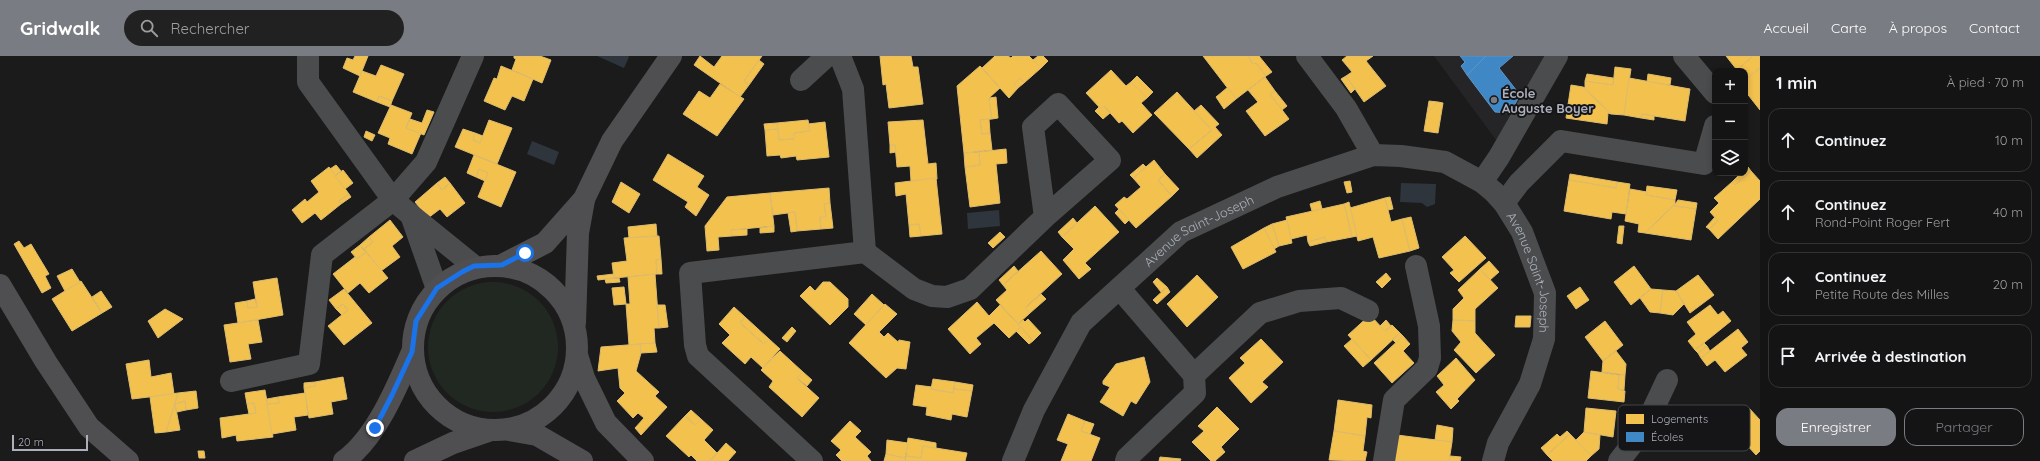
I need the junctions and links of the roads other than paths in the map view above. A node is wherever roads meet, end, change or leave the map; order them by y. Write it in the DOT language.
graph roads {
  1 [pos="308,56"];
  2 [pos="473,56"];
  3 [pos="671,56"];
  4 [pos="827,56"];
  5 [pos="840,56"];
  6 [pos="1307,56"];
  7 [pos="1557,56"];
  8 [pos="1684,56"];
  9 [pos="801,80"];
  10 [pos="1712,89"];
  11 [pos="1712,136"];
  12 [pos="1373,156"];
  13 [pos="1482,182"];
  14 [pos="584,199"];
  15 [pos="393,200"];
  16 [pos="1504,203"];
  17 [pos="411,215"];
  18 [pos="1045,217"];
  19 [pos="865,252"];
  20 [pos="502,265"];
  21 [pos="474,266"];
  22 [pos="1416,266"];
  23 [pos="0,285"];
  24 [pos="437,288"];
  25 [pos="1120,289"];
  26 [pos="1368,312"];
  27 [pos="574,325"];
  28 [pos="412,352"];
  29 [pos="578,355"];
  30 [pos="1194,374"];
  31 [pos="1667,380"];
  32 [pos="231,381"];
  33 [pos="1655,405"];
  34 [pos="509,430"];
  35 [pos="488,431"];
  36 [pos="1627,451"];
  37 [pos="128,461"];
  38 [pos="344,461"];
  39 [pos="415,461"];
  40 [pos="582,461"];
  41 [pos="644,461"];
  42 [pos="812,461"];
  43 [pos="1012,461"];
  44 [pos="1126,461"];
  45 [pos="1384,461"];
  46 [pos="1493,461"];
  47 [pos="1619,461"];
  1 -- 15 [label="street"];
  2 -- 15 [label="street"];
  3 -- 14 [label="main road"];
  4 -- 9 [label="street"];
  5 -- 19 [label="street"];
  6 -- 12 [label="street"];
  7 -- 13 [label="street"];
  8 -- 10 [label="street"];
  11 -- 16 [label="street"];
  12 -- 13 [label="street, Avenue Saint-Joseph"];
  12 -- 25 [label="street, Avenue Saint-Joseph"];
  13 -- 16 [label="street, Avenue Saint-Joseph"];
  14 -- 20 [label="main road"];
  14 -- 27 [label="main road"];
  15 -- 17 [label="street"];
  15 -- 32 [label="street"];
  16 -- 46 [label="street, Avenue Saint-Joseph"];
  17 -- 21 [label="street"];
  17 -- 24 [label="street"];
  18 -- 18 [label="street"];
  18 -- 19 [label="street"];
  19 -- 42 [label="street"];
  20 -- 21 [label="main road"];
  20 -- 27 [label="main road"];
  21 -- 24 [label="main road"];
  22 -- 45 [label="street"];
  23 -- 37 [label="main road"];
  24 -- 28 [label="main road"];
  25 -- 30 [label="street"];
  25 -- 43 [label="street, Avenue Saint-Joseph"];
  26 -- 30 [label="street"];
  27 -- 29 [label="main road"];
  28 -- 35 [label="main road"];
  28 -- 38 [label="main road"];
  29 -- 34 [label="main road"];
  29 -- 41 [label="main road"];
  30 -- 44 [label="street"];
  31 -- 33 [label="street"];
  34 -- 35 [label="main road"];
  34 -- 40 [label="main road"];
  35 -- 39 [label="main road"];
  36 -- 47 [label="street"];
}
